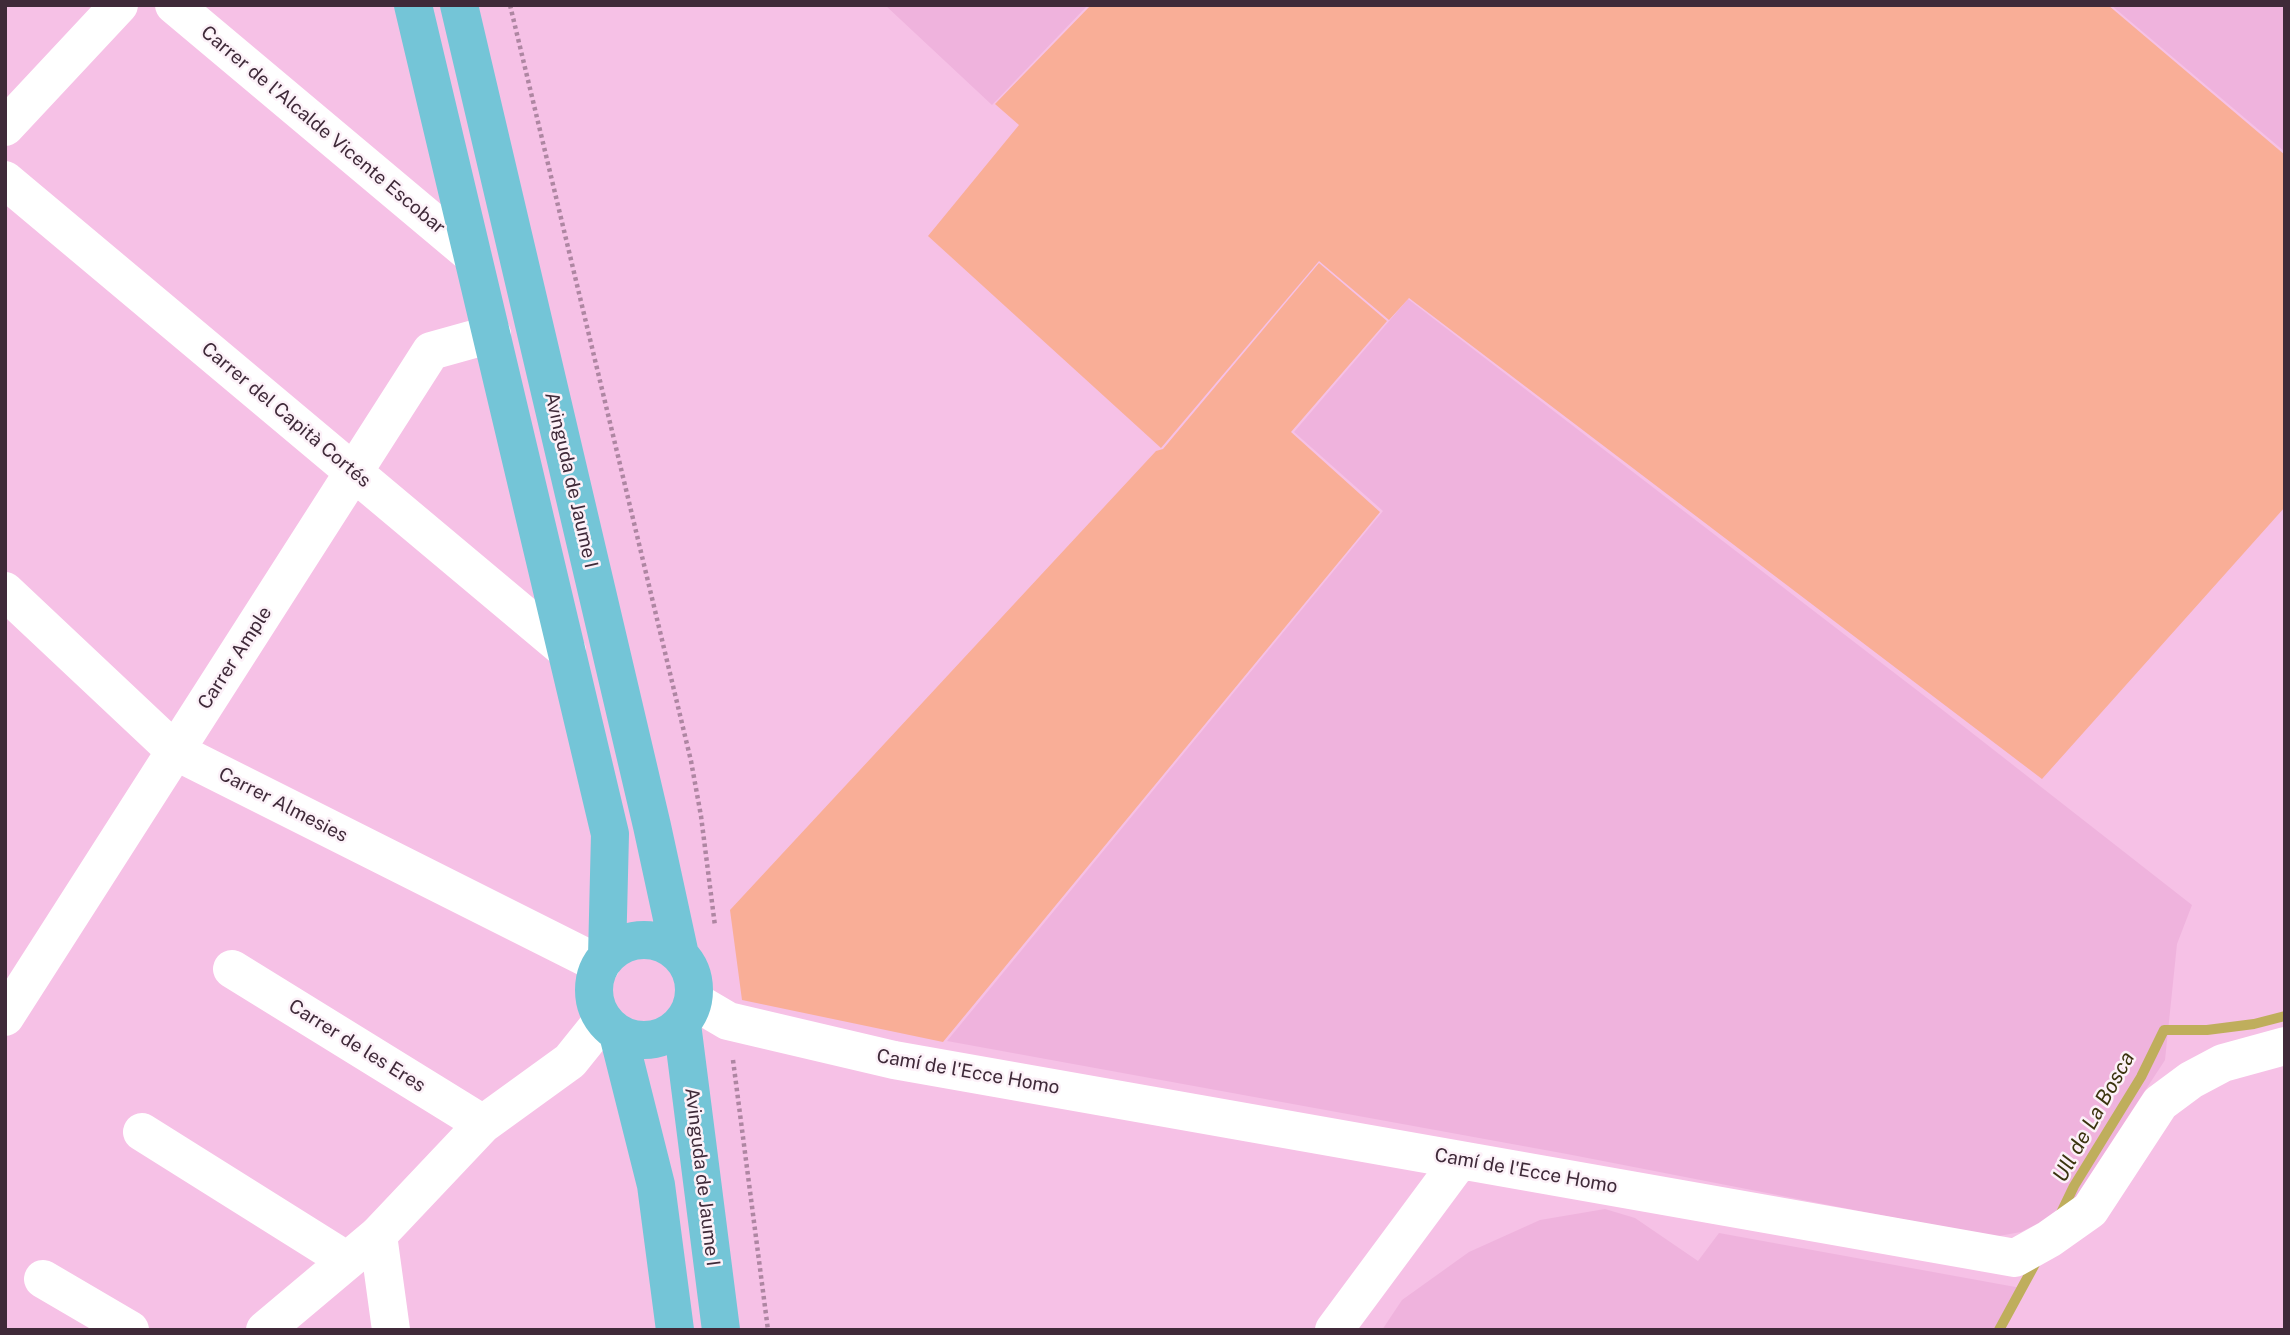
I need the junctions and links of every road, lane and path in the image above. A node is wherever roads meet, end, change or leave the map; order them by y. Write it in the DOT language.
graph roads {
  1 [pos="119,5"];
  2 [pos="174,5"];
  3 [pos="413,5"];
  4 [pos="459,5"];
  5 [pos="5,127"];
  6 [pos="5,180"];
  7 [pos="472,255"];
  8 [pos="492,334"];
  9 [pos="354,472"];
  10 [pos="5,591"];
  11 [pos="567,651"];
  12 [pos="175,751"];
  13 [pos="680,955"];
  14 [pos="604,960"];
  15 [pos="232,969"];
  16 [pos="688,1012"];
  17 [pos="5,1017"];
  18 [pos="610,1027"];
  19 [pos="2285,1046"];
  20 [pos="482,1124"];
  21 [pos="142,1132"];
  22 [pos="1460,1160"];
  23 [pos="378,1235"];
  24 [pos="346,1260"];
  25 [pos="43,1279"];
  26 [pos="130,1330"];
  27 [pos="265,1330"];
  28 [pos="391,1330"];
  29 [pos="676,1330"];
  30 [pos="722,1330"];
  31 [pos="1334,1330"];
  1 -- 5 [label="street"];
  2 -- 7 [label="street, Carrer de l'Alcalde Vicente Escobar"];
  3 -- 7 [label="main road"];
  4 -- 13 [label="main road, Avinguda de Jaume I"];
  6 -- 9 [label="street, Carrer del Capità Cortés"];
  7 -- 8 [label="main road"];
  8 -- 9 [label="street, Carrer Ample"];
  8 -- 11 [label="main road"];
  9 -- 11 [label="street, Carrer del Capità Cortés"];
  9 -- 12 [label="street, Carrer Ample"];
  10 -- 12 [label="street, Carrer Almesies"];
  11 -- 14 [label="main road"];
  12 -- 14 [label="street, Carrer Almesies"];
  12 -- 17 [label="street, Carrer Ample"];
  13 -- 14 [label="main road"];
  13 -- 16 [label="main road"];
  14 -- 18 [label="main road"];
  15 -- 20 [label="street, Carrer de les Eres"];
  16 -- 18 [label="main road"];
  16 -- 22 [label="street, Camí de l'Ecce Homo"];
  16 -- 30 [label="main road, Avinguda de Jaume I"];
  18 -- 20 [label="street"];
  18 -- 29 [label="main road"];
  19 -- 22 [label="street, Camí de l'Ecce Homo"];
  20 -- 23 [label="street"];
  21 -- 24 [label="street"];
  22 -- 31 [label="street"];
  23 -- 24 [label="street"];
  23 -- 28 [label="street"];
  24 -- 27 [label="street"];
  25 -- 26 [label="street"];
}
